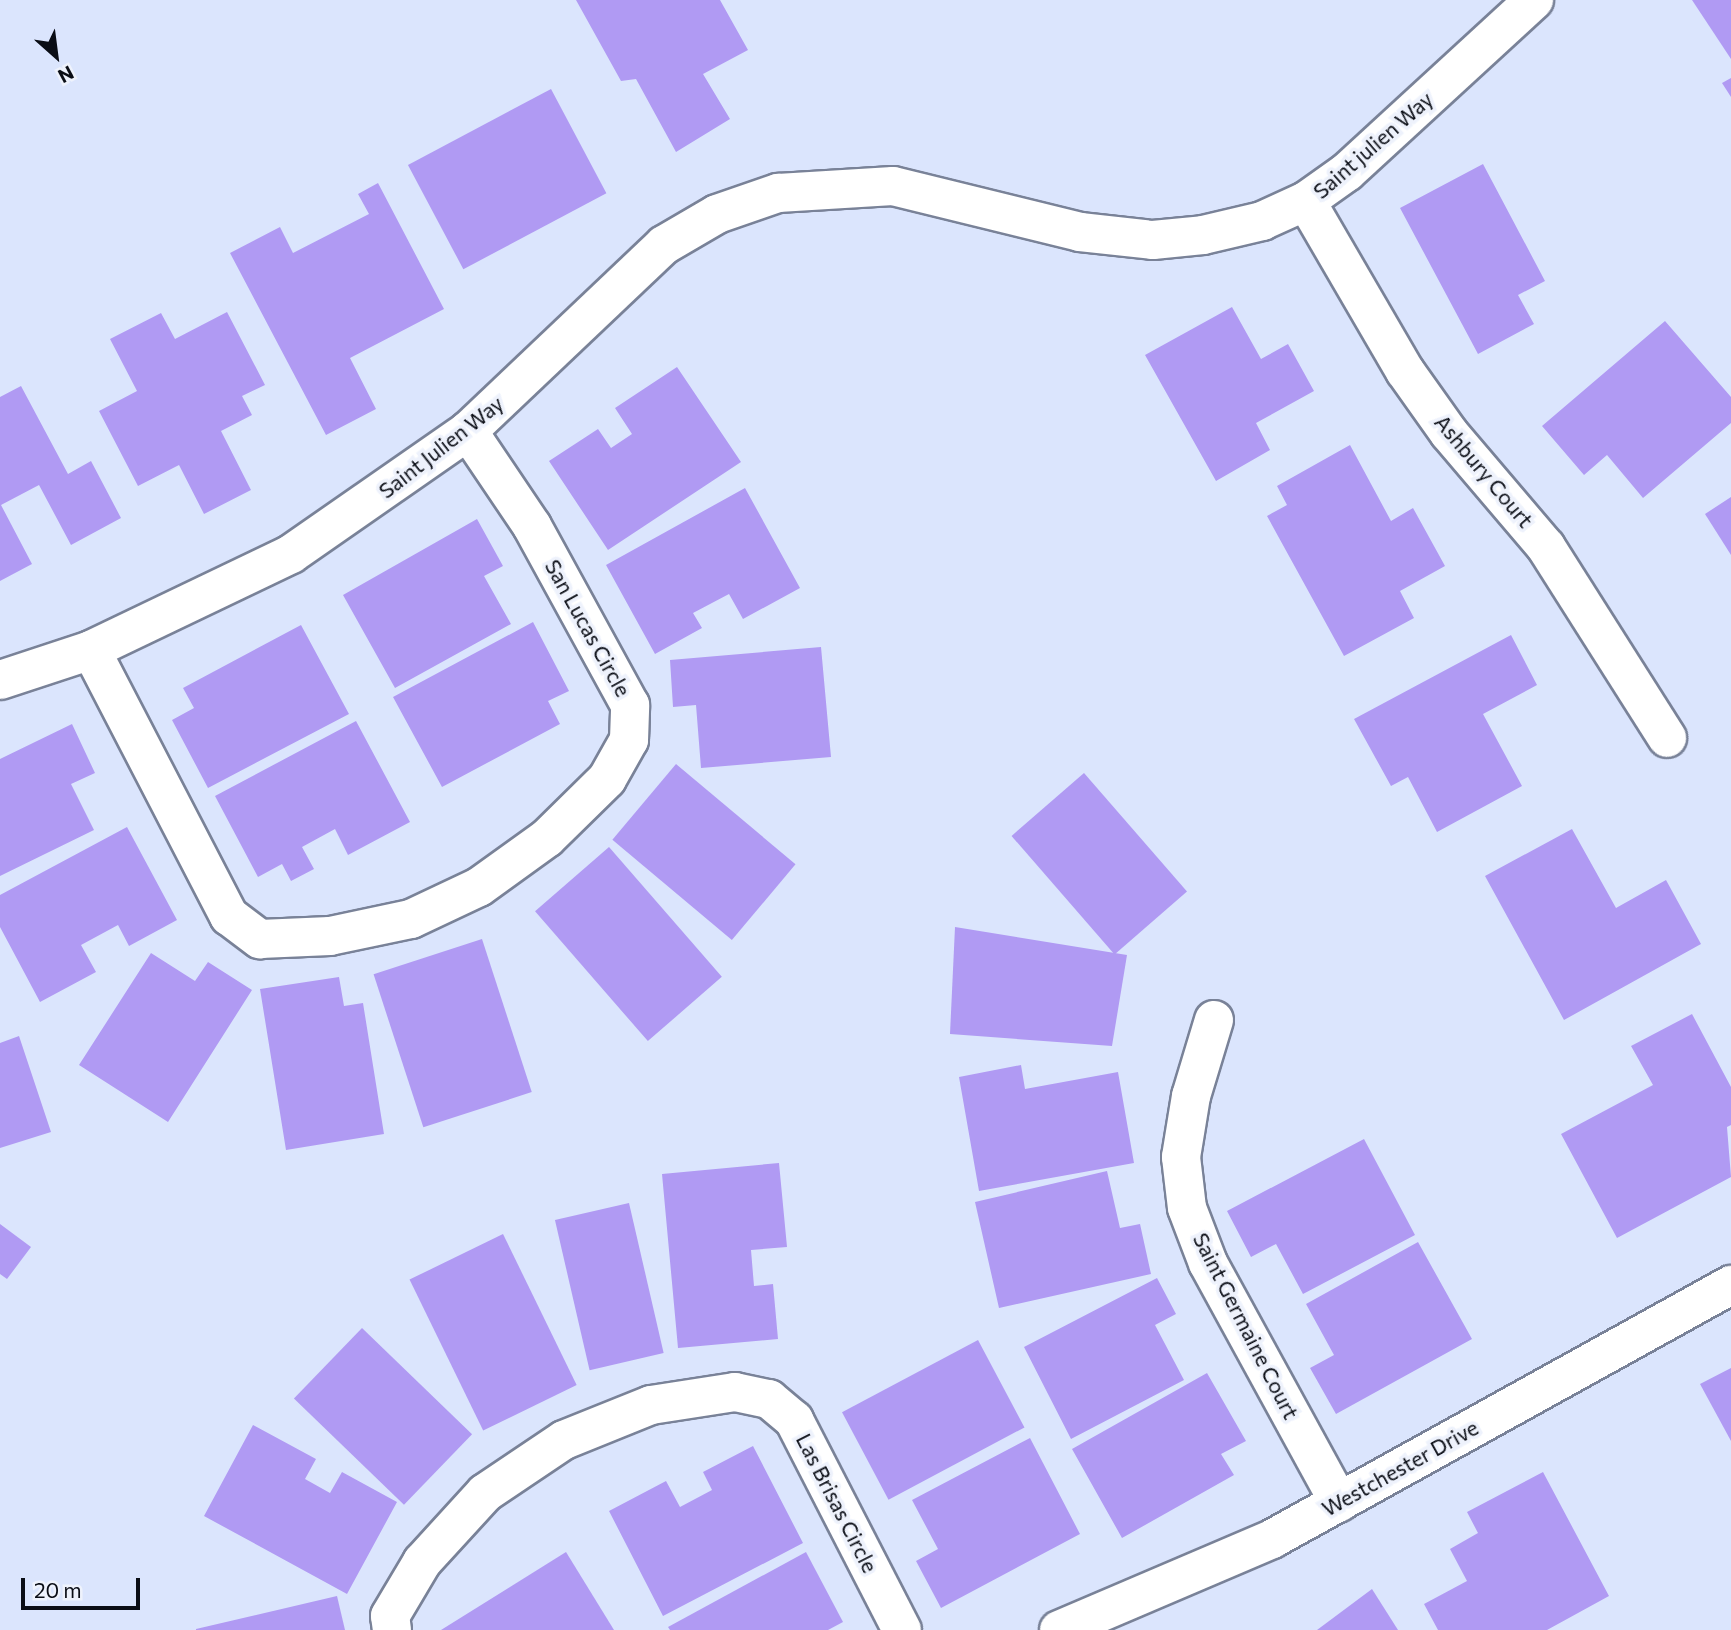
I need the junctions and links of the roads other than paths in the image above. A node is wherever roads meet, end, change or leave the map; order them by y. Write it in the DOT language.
graph roads {
  1 [pos="1534,0"];
  2 [pos="853,186"];
  3 [pos="1306,201"];
  4 [pos="468,431"];
  5 [pos="91,650"];
  6 [pos="0,680"];
  7 [pos="1667,737"];
  8 [pos="1214,1020"];
  9 [pos="1731,1285"];
  10 [pos="1339,1502"];
  11 [pos="392,1630"];
  12 [pos="902,1630"];
  13 [pos="1059,1630"];
  1 -- 3 [label="street, Saint julien Way"];
  2 -- 3 [label="street, Saint julien Way"];
  2 -- 4 [label="street, Saint Julien Way"];
  3 -- 7 [label="street, Ashbury Court"];
  4 -- 5 [label="street, Saint Julien Way"];
  4 -- 5 [label="street, San Lucas Circle"];
  5 -- 6 [label="street, Saint Julien Way"];
  8 -- 10 [label="street, Saint Germaine Court"];
  9 -- 10 [label="street, Westchester Drive"];
  10 -- 13 [label="street, Westchester Drive"];
  11 -- 12 [label="street, Las Brisas Circle"];
}
